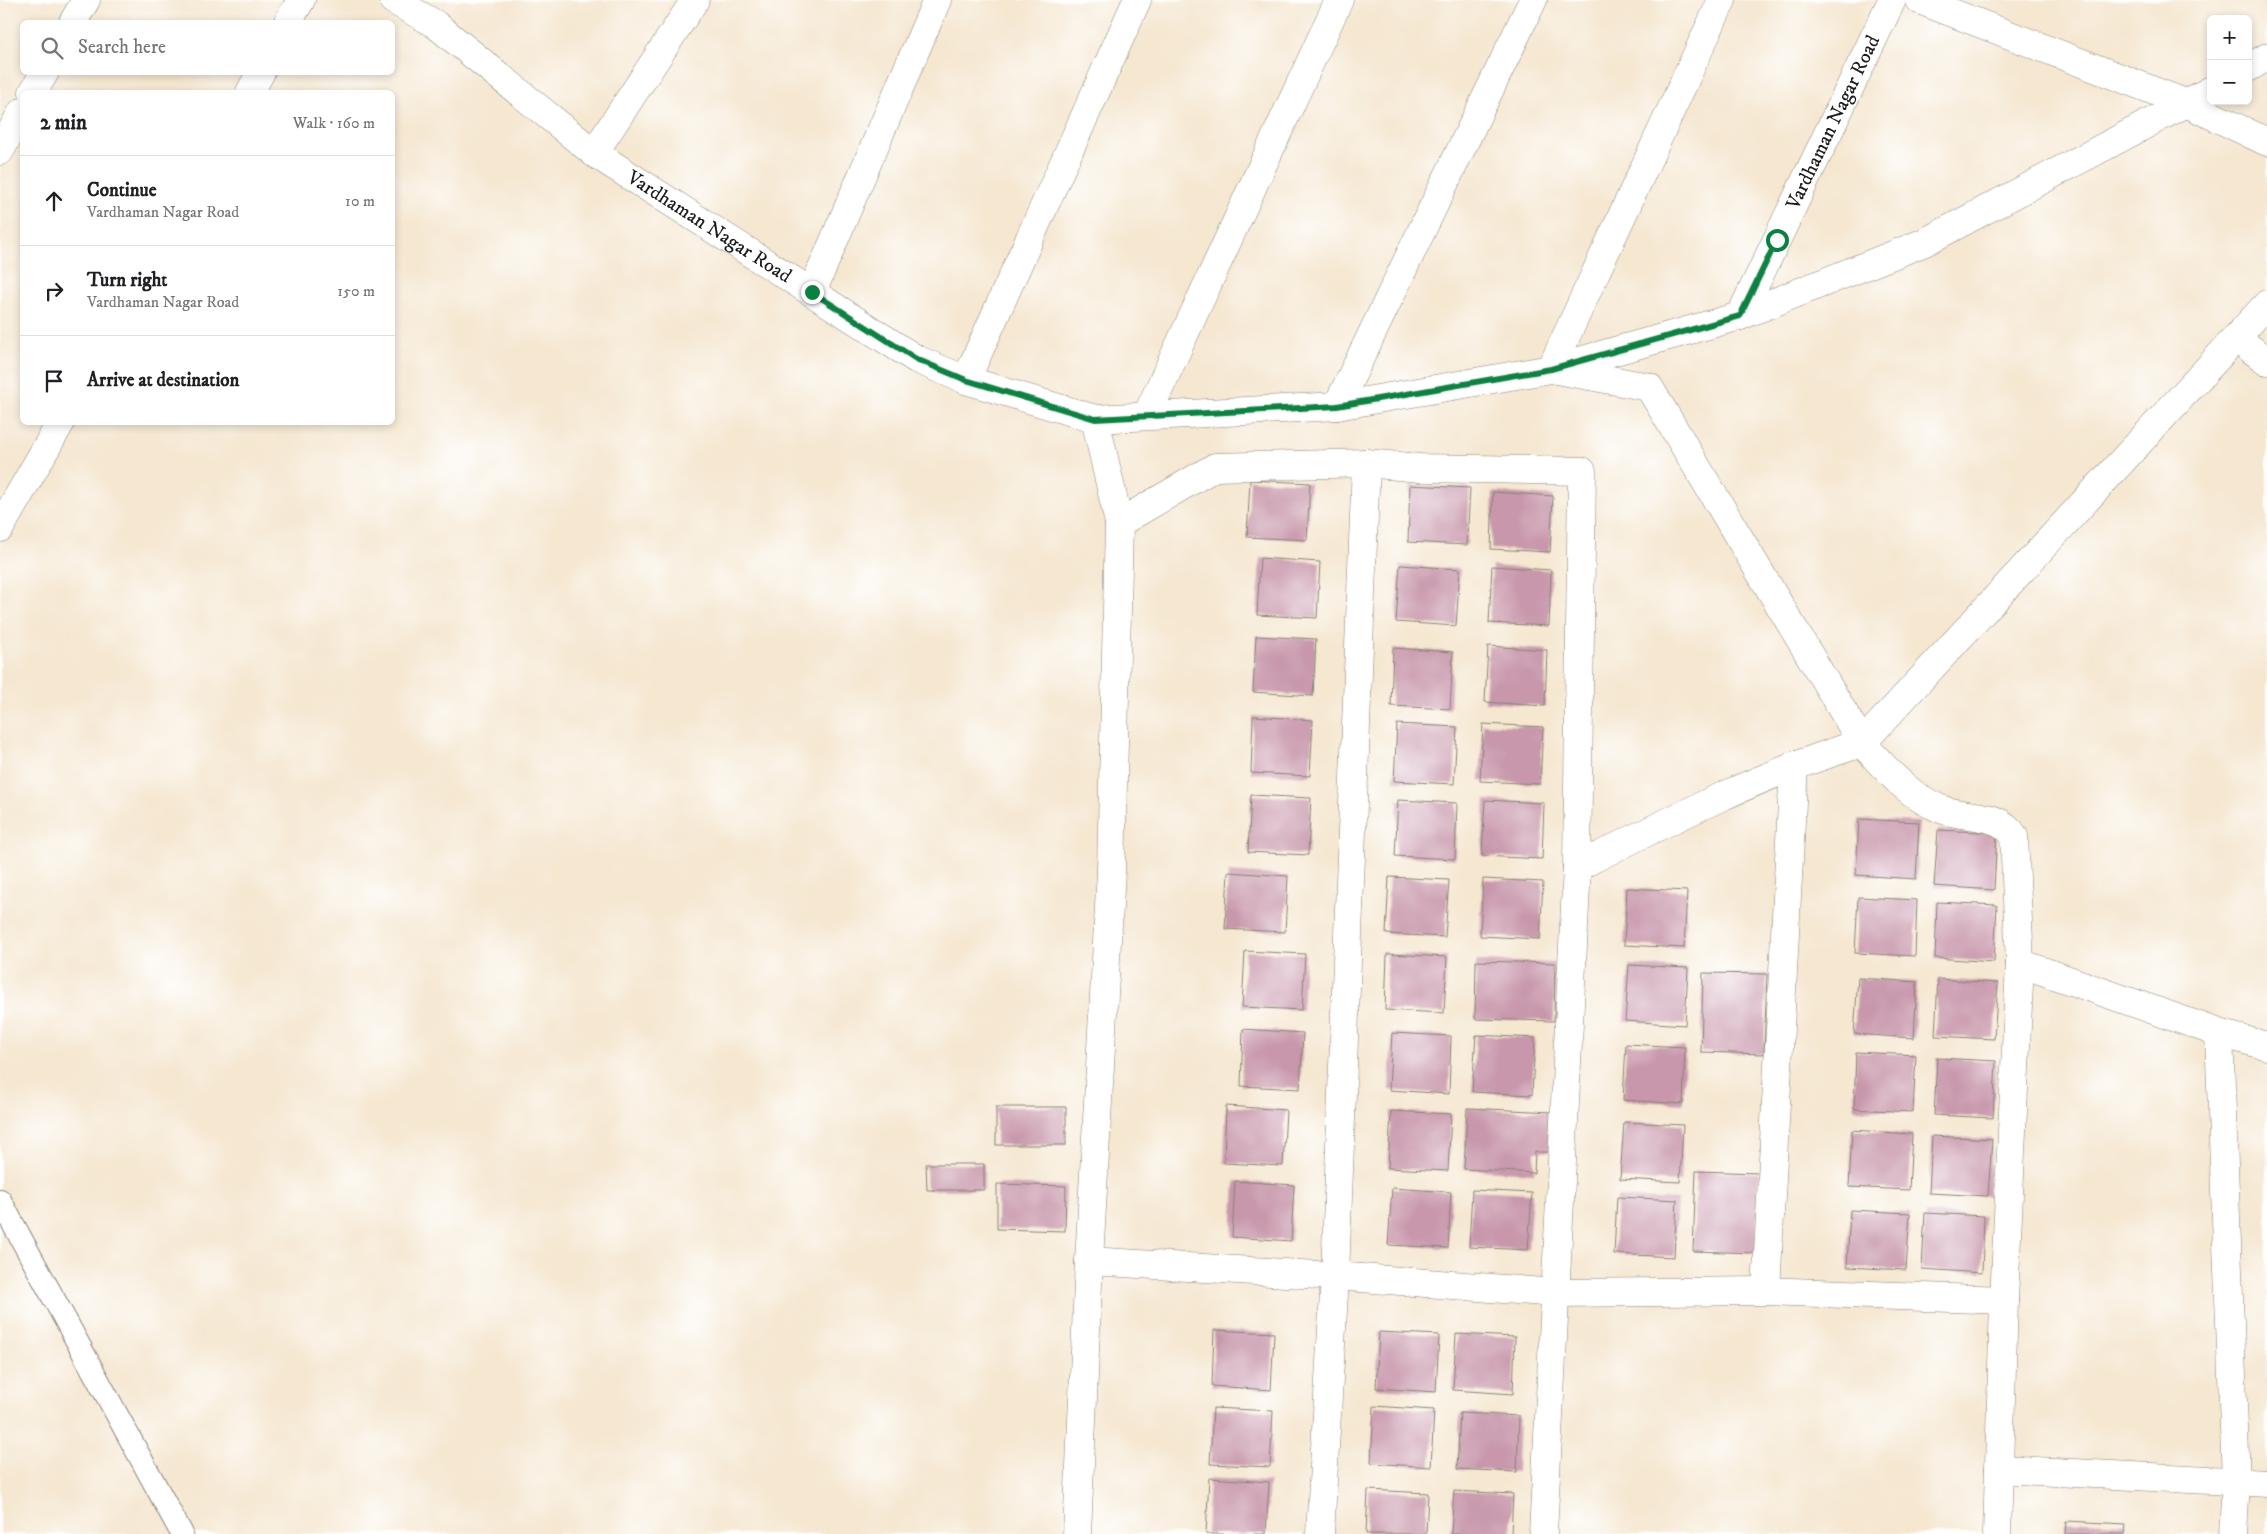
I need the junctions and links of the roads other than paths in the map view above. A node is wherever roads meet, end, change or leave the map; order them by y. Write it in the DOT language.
graph roads {
  1 [pos="86,0"];
  2 [pos="301,0"];
  3 [pos="393,0"];
  4 [pos="695,0"];
  5 [pos="936,0"];
  6 [pos="1137,0"];
  7 [pos="1339,0"];
  8 [pos="1534,0"];
  9 [pos="1722,0"];
  10 [pos="1892,0"];
  11 [pos="1919,0"];
  12 [pos="74,20"];
  13 [pos="289,20"];
  14 [pos="2267,57"];
  15 [pos="2252,66"];
  16 [pos="43,75"];
  17 [pos="259,75"];
  18 [pos="35,90"];
  19 [pos="251,90"];
  20 [pos="2207,92"];
  21 [pos="2188,104"];
  22 [pos="2267,142"];
  23 [pos="594,153"];
  24 [pos="812,292"];
  25 [pos="2267,304"];
  26 [pos="1740,316"];
  27 [pos="2236,338"];
  28 [pos="2267,361"];
  29 [pos="1551,369"];
  30 [pos="966,380"];
  31 [pos="1337,406"];
  32 [pos="1147,415"];
  33 [pos="1095,419"];
  34 [pos="59,425"];
  35 [pos="1366,463"];
  36 [pos="1118,523"];
  37 [pos="0,528"];
  38 [pos="1862,743"];
  39 [pos="1794,765"];
  40 [pos="1577,867"];
  41 [pos="2020,963"];
  42 [pos="2219,1033"];
  43 [pos="2267,1046"];
  44 [pos="0,1200"];
  45 [pos="1089,1261"];
  46 [pos="1335,1276"];
  47 [pos="1766,1291"];
  48 [pos="1556,1293"];
  49 [pos="2004,1300"];
  50 [pos="1999,1469"];
  51 [pos="2236,1481"];
  52 [pos="2267,1483"];
  53 [pos="182,1534"];
  54 [pos="1077,1534"];
  55 [pos="1320,1534"];
  56 [pos="1543,1534"];
  57 [pos="1997,1534"];
  58 [pos="2233,1534"];
  1 -- 12 [label="street"];
  2 -- 13 [label="street"];
  3 -- 23 [label="street, Vardhaman Nagar Road"];
  4 -- 23 [label="street"];
  5 -- 24 [label="street"];
  6 -- 30 [label="street"];
  7 -- 32 [label="street"];
  8 -- 31 [label="street"];
  9 -- 29 [label="street"];
  10 -- 26 [label="street, Vardhaman Nagar Road"];
  11 -- 21 [label="street"];
  14 -- 15 [label="street"];
  16 -- 18 [label="street"];
  17 -- 19 [label="street"];
  20 -- 21 [label="street"];
  21 -- 22 [label="street"];
  21 -- 26 [label="street"];
  23 -- 24 [label="street, Vardhaman Nagar Road"];
  24 -- 30 [label="street, Vardhaman Nagar Road"];
  25 -- 27 [label="street"];
  26 -- 29 [label="street, Vardhaman Nagar Road"];
  27 -- 28 [label="street"];
  27 -- 38 [label="street"];
  29 -- 31 [label="street, Vardhaman Nagar Road"];
  29 -- 38 [label="street"];
  30 -- 33 [label="street, Vardhaman Nagar Road"];
  31 -- 32 [label="street, Vardhaman Nagar Road"];
  32 -- 33 [label="street, Vardhaman Nagar Road"];
  33 -- 36 [label="street"];
  34 -- 37 [label="street"];
  35 -- 36 [label="street"];
  35 -- 40 [label="street"];
  35 -- 46 [label="street"];
  36 -- 45 [label="street"];
  38 -- 39 [label="street"];
  38 -- 41 [label="street"];
  39 -- 40 [label="street"];
  39 -- 47 [label="street"];
  40 -- 48 [label="street"];
  41 -- 42 [label="street"];
  41 -- 49 [label="street"];
  42 -- 43 [label="street"];
  42 -- 51 [label="street"];
  44 -- 53 [label="lane"];
  45 -- 46 [label="street"];
  45 -- 54 [label="street"];
  46 -- 48 [label="street"];
  46 -- 55 [label="street"];
  47 -- 48 [label="street"];
  47 -- 49 [label="street"];
  48 -- 56 [label="street"];
  49 -- 50 [label="street"];
  50 -- 51 [label="street"];
  50 -- 57 [label="street"];
  51 -- 52 [label="street"];
  51 -- 58 [label="street"];
}
